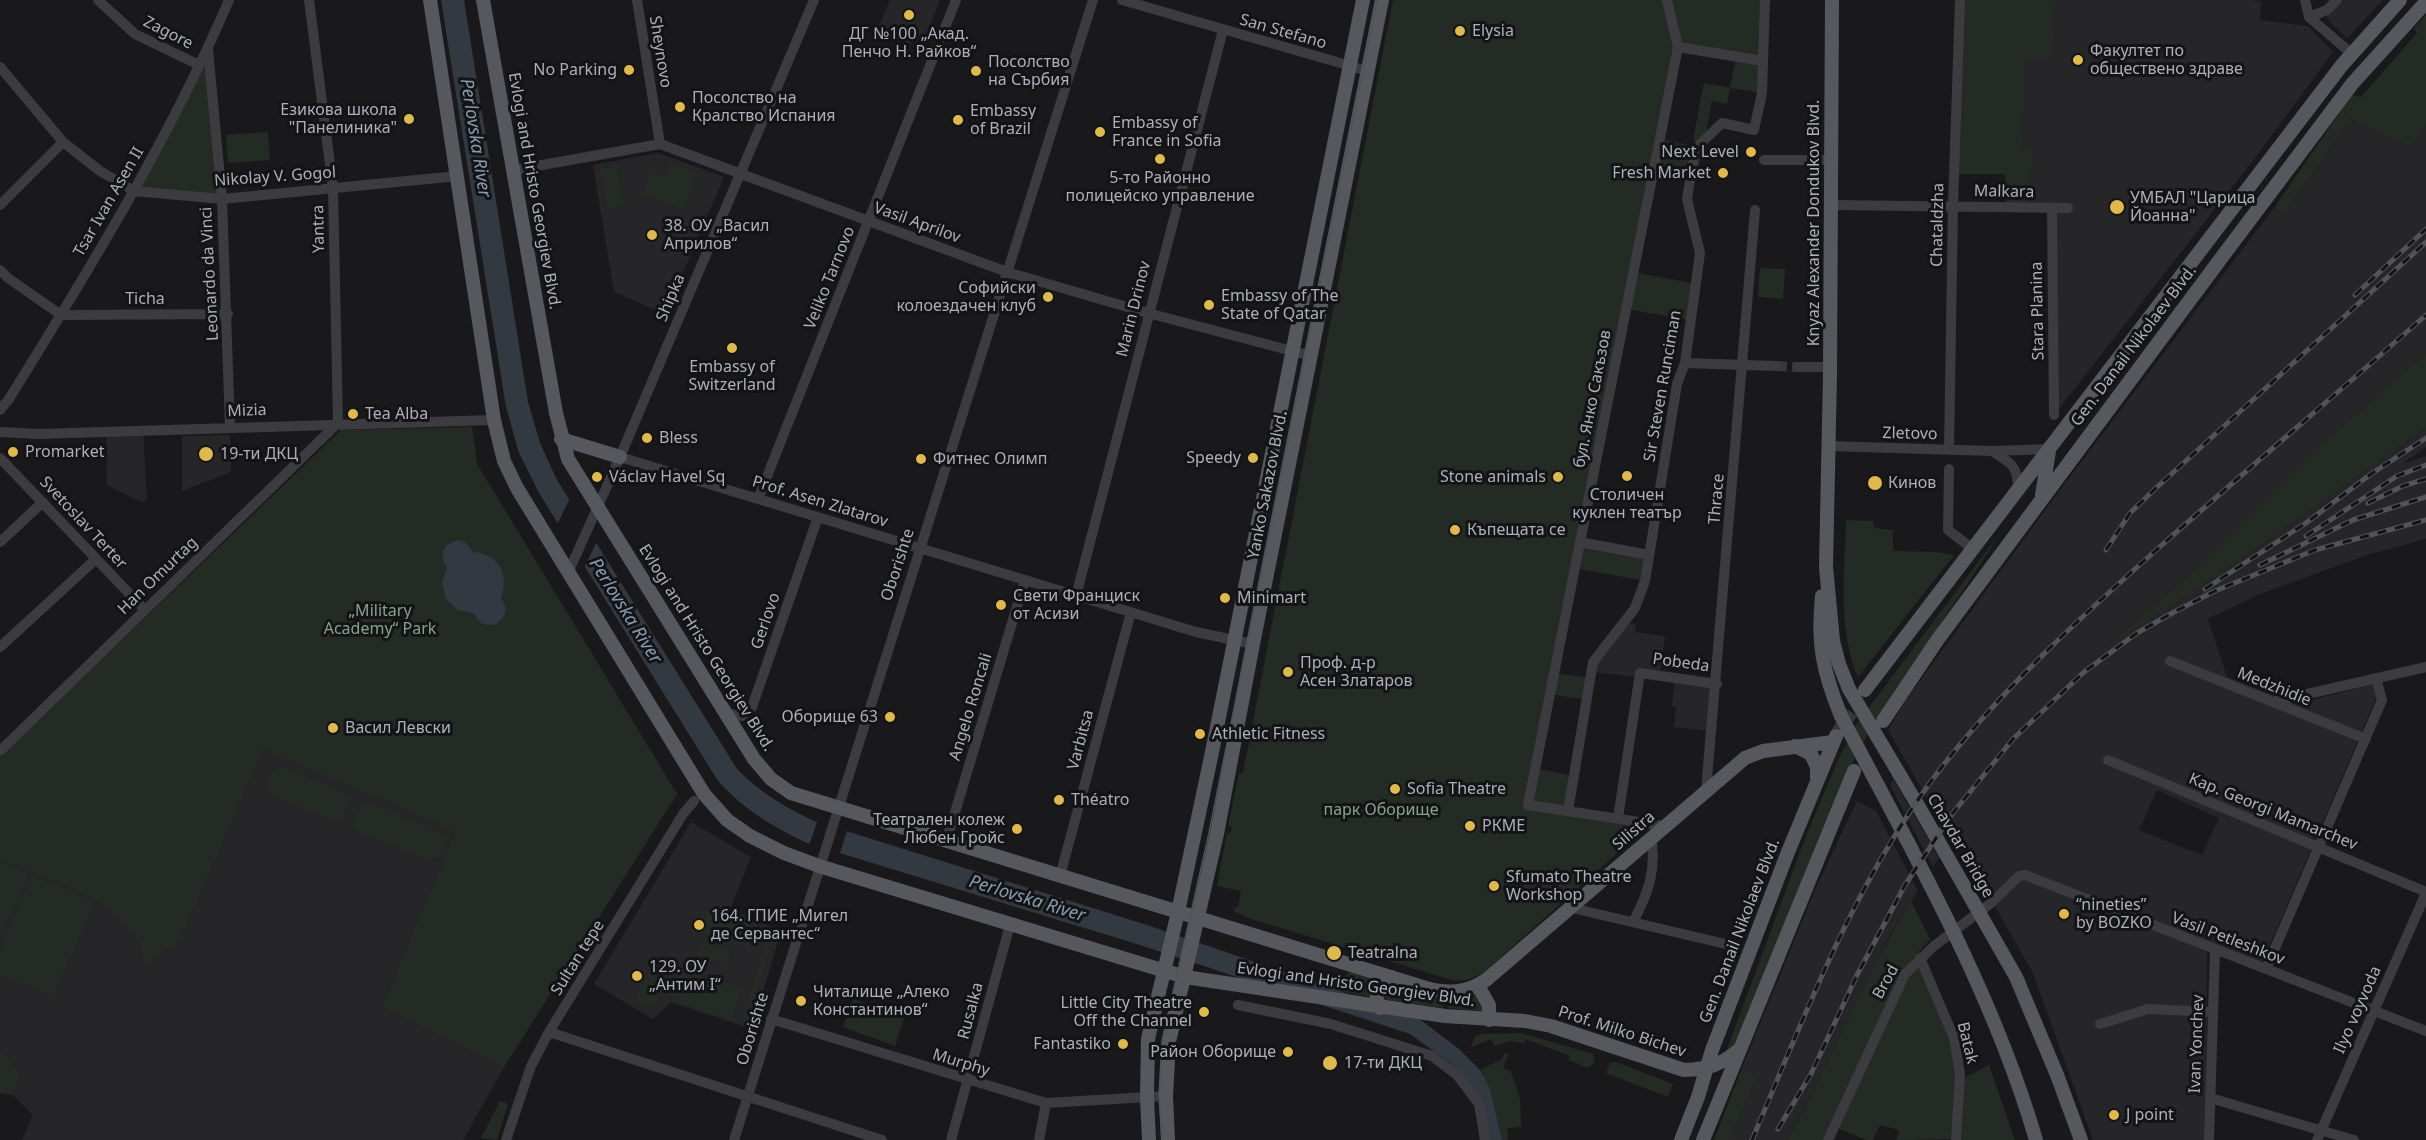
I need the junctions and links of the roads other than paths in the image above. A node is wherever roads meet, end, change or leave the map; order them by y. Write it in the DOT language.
graph roads {
  1 [pos="98,0"];
  2 [pos="229,0"];
  3 [pos="309,0"];
  4 [pos="430,0"];
  5 [pos="483,0"];
  6 [pos="637,0"];
  7 [pos="814,0"];
  8 [pos="956,0"];
  9 [pos="1093,0"];
  10 [pos="1122,0"];
  11 [pos="1363,0"];
  12 [pos="1382,0"];
  13 [pos="1667,0"];
  14 [pos="1765,0"];
  15 [pos="1832,0"];
  16 [pos="1960,0"];
  17 [pos="2305,0"];
  18 [pos="2337,0"];
  19 [pos="2400,0"];
  20 [pos="2426,2"];
  21 [pos="2308,18"];
  22 [pos="1222,30"];
  23 [pos="1678,47"];
  24 [pos="208,49"];
  25 [pos="2352,54"];
  26 [pos="1763,62"];
  27 [pos="199,65"];
  28 [pos="1350,66"];
  29 [pos="0,67"];
  30 [pos="1368,71"];
  31 [pos="63,142"];
  32 [pos="660,144"];
  33 [pos="1764,160"];
  34 [pos="1831,160"];
  35 [pos="513,170"];
  36 [pos="740,173"];
  37 [pos="458,176"];
  38 [pos="333,188"];
  39 [pos="134,191"];
  40 [pos="222,199"];
  41 [pos="0,205"];
  42 [pos="1831,205"];
  43 [pos="1953,206"];
  44 [pos="2052,208"];
  45 [pos="2068,208"];
  46 [pos="1755,210"];
  47 [pos="869,221"];
  48 [pos="0,270"];
  49 [pos="1008,272"];
  50 [pos="1148,313"];
  51 [pos="228,314"];
  52 [pos="61,315"];
  53 [pos="1292,352"];
  54 [pos="1311,356"];
  55 [pos="1685,363"];
  56 [pos="1743,366"];
  57 [pos="1777,366"];
  58 [pos="1798,367"];
  59 [pos="1830,367"];
  60 [pos="0,410"];
  61 [pos="2054,415"];
  62 [pos="494,420"];
  63 [pos="338,423"];
  64 [pos="230,427"];
  65 [pos="0,432"];
  66 [pos="561,439"];
  67 [pos="1828,446"];
  68 [pos="2049,449"];
  69 [pos="1949,450"];
  70 [pos="1992,451"];
  71 [pos="620,457"];
  72 [pos="0,458"];
  73 [pos="2067,462"];
  74 [pos="1949,469"];
  75 [pos="2018,490"];
  76 [pos="2042,496"];
  77 [pos="758,499"];
  78 [pos="43,502"];
  79 [pos="598,506"];
  80 [pos="818,518"];
  81 [pos="0,542"];
  82 [pos="1580,542"];
  83 [pos="920,548"];
  84 [pos="1973,549"];
  85 [pos="1649,555"];
  86 [pos="96,559"];
  87 [pos="1826,567"];
  88 [pos="568,573"];
  89 [pos="1025,580"];
  90 [pos="1076,596"];
  91 [pos="144,609"];
  92 [pos="1131,612"];
  93 [pos="1234,640"];
  94 [pos="1253,644"];
  95 [pos="0,647"];
  96 [pos="2170,661"];
  97 [pos="2426,667"];
  98 [pos="2376,678"];
  99 [pos="1717,684"];
  100 [pos="1865,690"];
  101 [pos="2272,702"];
  102 [pos="729,714"];
  103 [pos="1883,721"];
  104 [pos="1834,739"];
  105 [pos="2366,739"];
  106 [pos="1794,746"];
  107 [pos="0,751"];
  108 [pos="2108,760"];
  109 [pos="1854,771"];
  110 [pos="1817,780"];
  111 [pos="1706,790"];
  112 [pos="694,801"];
  113 [pos="838,808"];
  114 [pos="1568,811"];
  115 [pos="1617,818"];
  116 [pos="1665,825"];
  117 [pos="1651,837"];
  118 [pos="946,842"];
  119 [pos="2319,846"];
  120 [pos="819,866"];
  121 [pos="1060,876"];
  122 [pos="2019,876"];
  123 [pos="2426,892"];
  124 [pos="1572,908"];
  125 [pos="1178,912"];
  126 [pos="1199,918"];
  127 [pos="1633,922"];
  128 [pos="1010,925"];
  129 [pos="1730,945"];
  130 [pos="2215,950"];
  131 [pos="1920,958"];
  132 [pos="2266,969"];
  133 [pos="1164,971"];
  134 [pos="1185,977"];
  135 [pos="1392,977"];
  136 [pos="1478,986"];
  137 [pos="1238,1005"];
  138 [pos="1380,1008"];
  139 [pos="2374,1011"];
  140 [pos="2212,1012"];
  141 [pos="771,1019"];
  142 [pos="1489,1020"];
  143 [pos="2100,1024"];
  144 [pos="2426,1031"];
  145 [pos="549,1032"];
  146 [pos="1740,1049"];
  147 [pos="1706,1070"];
  148 [pos="967,1081"];
  149 [pos="747,1096"];
  150 [pos="1166,1096"];
  151 [pos="1147,1097"];
  152 [pos="2210,1098"];
  153 [pos="1046,1103"];
  154 [pos="2319,1135"];
  155 [pos="508,1140"];
  156 [pos="734,1140"];
  157 [pos="882,1140"];
  158 [pos="951,1140"];
  159 [pos="1039,1140"];
  160 [pos="1149,1140"];
  161 [pos="1168,1140"];
  162 [pos="1473,1140"];
  163 [pos="1485,1140"];
  164 [pos="1681,1140"];
  165 [pos="1703,1140"];
  166 [pos="1828,1140"];
  167 [pos="1956,1140"];
  168 [pos="2036,1140"];
  169 [pos="2081,1140"];
  170 [pos="2209,1140"];
  171 [pos="2354,1140"];
  1 -- 27 [label="street, Zagore"];
  2 -- 24 [label="street, Tsar Ivan Asen II"];
  3 -- 38 [label="street, Yantra"];
  4 -- 37 [label="main road, Evlogi and Hristo Georgiev Blvd."];
  5 -- 35 [label="main road, Evlogi and Hristo Georgiev Blvd."];
  6 -- 32 [label="street, Sheynovo"];
  7 -- 36 [label="street, Shipka"];
  8 -- 47 [label="street, Veliko Tarnovo"];
  9 -- 49 [label="street, Oborishte"];
  10 -- 22 [label="street, San Stefano"];
  11 -- 28 [label="main road, Yanko Sakazov Blvd."];
  12 -- 30 [label="main road, Yanko Sakazov Blvd."];
  13 -- 23 [label="street, бул. Янко Сакъзов"];
  14 -- 26 [label="street, Sir Steven Runciman"];
  15 -- 34 [label="main road, Knyaz Alexander Dondukov Blvd."];
  16 -- 43 [label="street, Chataldzha"];
  17 -- 21 [label="street"];
  18 -- 21 [label="street"];
  19 -- 25 [label="main road, Gen. Danail Nikolaev Blvd."];
  20 -- 73 [label="main road, Gen. Danail Nikolaev Blvd."];
  21 -- 25 [label="street"];
  22 -- 28 [label="street, San Stefano"];
  22 -- 50 [label="street, Marin Drinov"];
  23 -- 26 [label="street"];
  23 -- 82 [label="street, бул. Янко Сакъзов"];
  24 -- 27 [label="street, Tsar Ivan Asen II"];
  24 -- 40 [label="street, Leonardo da Vinci"];
  25 -- 68 [label="main road, Gen. Danail Nikolaev Blvd."];
  26 -- 55 [label="street, Sir Steven Runciman"];
  27 -- 39 [label="street, Tsar Ivan Asen II"];
  28 -- 30 [label="street, San Stefano"];
  28 -- 53 [label="main road, Yanko Sakazov Blvd."];
  29 -- 31 [label="street, Nikolay V. Gogol"];
  30 -- 54 [label="main road, Yanko Sakazov Blvd."];
  31 -- 39 [label="street, Nikolay V. Gogol"];
  31 -- 41 [label="street"];
  32 -- 35 [label="street, Vasil Aprilov"];
  32 -- 36 [label="street, Vasil Aprilov"];
  33 -- 34 [label="street"];
  34 -- 42 [label="main road, Knyaz Alexander Dondukov Blvd."];
  35 -- 66 [label="main road, Evlogi and Hristo Georgiev Blvd."];
  36 -- 47 [label="street, Vasil Aprilov"];
  36 -- 71 [label="street, Shipka"];
  37 -- 38 [label="street, Nikolay V. Gogol"];
  37 -- 62 [label="main road, Evlogi and Hristo Georgiev Blvd."];
  38 -- 40 [label="street, Nikolay V. Gogol"];
  38 -- 63 [label="street, Yantra"];
  39 -- 40 [label="street, Nikolay V. Gogol"];
  39 -- 52 [label="street, Tsar Ivan Asen II"];
  40 -- 51 [label="street, Leonardo da Vinci"];
  42 -- 43 [label="street, Malkara"];
  42 -- 59 [label="main road, Knyaz Alexander Dondukov Blvd."];
  43 -- 44 [label="street, Malkara"];
  43 -- 69 [label="street, Chataldzha"];
  44 -- 45 [label="street, Malkara"];
  44 -- 61 [label="street, Stara Planina"];
  46 -- 56 [label="street, Thrace"];
  47 -- 49 [label="street, Vasil Aprilov"];
  47 -- 77 [label="street, Veliko Tarnovo"];
  48 -- 52 [label="street"];
  49 -- 50 [label="street, Vasil Aprilov"];
  49 -- 83 [label="street, Oborishte"];
  50 -- 53 [label="street, Vasil Aprilov"];
  50 -- 90 [label="street, Marin Drinov"];
  51 -- 52 [label="street, Ticha"];
  51 -- 64 [label="street, Leonardo da Vinci"];
  52 -- 60 [label="street, Tsar Ivan Asen II"];
  53 -- 54 [label="street, Vasil Aprilov"];
  53 -- 93 [label="main road, Yanko Sakazov Blvd."];
  54 -- 94 [label="main road, Yanko Sakazov Blvd."];
  55 -- 56 [label="street"];
  55 -- 85 [label="street, Sir Steven Runciman"];
  56 -- 57 [label="street"];
  56 -- 99 [label="street, Thrace"];
  58 -- 59 [label="street"];
  59 -- 67 [label="main road, Knyaz Alexander Dondukov Blvd."];
  62 -- 63 [label="street, Mizia"];
  62 -- 88 [label="main road, Evlogi and Hristo Georgiev Blvd."];
  63 -- 64 [label="street, Mizia"];
  63 -- 91 [label="street, Han Omurtag"];
  64 -- 65 [label="street, Mizia"];
  66 -- 71 [label="main road"];
  66 -- 79 [label="main road, Evlogi and Hristo Georgiev Blvd."];
  67 -- 69 [label="street, Zletovo"];
  67 -- 87 [label="main road, Chavdar Bridge"];
  68 -- 70 [label="street, Zletovo"];
  68 -- 73 [label="main road"];
  68 -- 75 [label="main road, Gen. Danail Nikolaev Blvd."];
  68 -- 76 [label="main road"];
  69 -- 70 [label="street, Zletovo"];
  70 -- 75 [label="street"];
  71 -- 77 [label="street, Prof. Asen Zlatarov"];
  71 -- 79 [label="street, Shipka"];
  72 -- 78 [label="street, Svetoslav Terter"];
  73 -- 76 [label="main road, Gen. Danail Nikolaev Blvd."];
  74 -- 84 [label="street"];
  75 -- 84 [label="main road, Gen. Danail Nikolaev Blvd."];
  76 -- 103 [label="main road, Gen. Danail Nikolaev Blvd."];
  77 -- 80 [label="street, Prof. Asen Zlatarov"];
  78 -- 81 [label="street"];
  78 -- 86 [label="street, Svetoslav Terter"];
  79 -- 88 [label="street, Shipka"];
  79 -- 102 [label="main road, Evlogi and Hristo Georgiev Blvd."];
  80 -- 83 [label="street, Prof. Asen Zlatarov"];
  80 -- 102 [label="street, Gerlovo"];
  82 -- 85 [label="street"];
  82 -- 114 [label="street, бул. Янко Сакъзов"];
  83 -- 89 [label="street, Prof. Asen Zlatarov"];
  83 -- 113 [label="street, Oborishte"];
  84 -- 100 [label="main road, Gen. Danail Nikolaev Blvd."];
  85 -- 114 [label="street, Sir Steven Runciman"];
  86 -- 91 [label="street, Svetoslav Terter"];
  86 -- 95 [label="street"];
  87 -- 168 [label="main road, Chavdar Bridge"];
  87 -- 169 [label="main road, Chavdar Bridge"];
  88 -- 120 [label="main road, Evlogi and Hristo Georgiev Blvd."];
  89 -- 90 [label="street, Prof. Asen Zlatarov"];
  89 -- 118 [label="street, Angelo Roncali"];
  90 -- 92 [label="street, Prof. Asen Zlatarov"];
  91 -- 107 [label="street, Han Omurtag"];
  92 -- 93 [label="street, Prof. Asen Zlatarov"];
  92 -- 121 [label="street, Varbitsa"];
  93 -- 94 [label="street, Prof. Asen Zlatarov"];
  93 -- 125 [label="main road, Yanko Sakazov Blvd."];
  94 -- 126 [label="main road, Yanko Sakazov Blvd."];
  96 -- 101 [label="street, Medzhidie"];
  97 -- 98 [label="street"];
  98 -- 101 [label="street"];
  98 -- 105 [label="street"];
  99 -- 111 [label="street, Thrace"];
  99 -- 115 [label="street, Pobeda"];
  101 -- 105 [label="street, Medzhidie"];
  102 -- 113 [label="main road, Evlogi and Hristo Georgiev Blvd."];
  104 -- 106 [label="main road, Silistra"];
  104 -- 110 [label="main road, Gen. Danail Nikolaev Blvd."];
  105 -- 119 [label="street"];
  106 -- 110 [label="main road"];
  106 -- 111 [label="main road, Silistra"];
  108 -- 119 [label="street, Kap. Georgi Mamarchev"];
  109 -- 146 [label="main road"];
  110 -- 147 [label="main road, Gen. Danail Nikolaev Blvd."];
  111 -- 116 [label="main road, Silistra"];
  112 -- 145 [label="street, Sultan tepe"];
  113 -- 118 [label="main road, Evlogi and Hristo Georgiev Blvd."];
  113 -- 120 [label="street, Oborishte"];
  114 -- 115 [label="street"];
  115 -- 116 [label="street"];
  116 -- 117 [label="main road, Silistra"];
  117 -- 124 [label="main road, Silistra"];
  117 -- 127 [label="street"];
  118 -- 121 [label="main road, Evlogi and Hristo Georgiev Blvd."];
  119 -- 123 [label="street, Kap. Georgi Mamarchev"];
  119 -- 132 [label="street"];
  120 -- 128 [label="main road, Evlogi and Hristo Georgiev Blvd."];
  120 -- 141 [label="street, Oborishte"];
  121 -- 125 [label="main road, Evlogi and Hristo Georgiev Blvd."];
  122 -- 130 [label="street, Vasil Petleshkov"];
  122 -- 131 [label="street, Brod"];
  123 -- 139 [label="street, Ilyo voyvoda"];
  124 -- 127 [label="street"];
  124 -- 136 [label="main road, Silistra"];
  125 -- 126 [label="main road, Evlogi and Hristo Georgiev Blvd."];
  125 -- 133 [label="main road, Yanko Sakazov Blvd."];
  126 -- 134 [label="main road, Yanko Sakazov Blvd."];
  126 -- 135 [label="main road, Evlogi and Hristo Georgiev Blvd."];
  127 -- 129 [label="street"];
  128 -- 133 [label="main road, Evlogi and Hristo Georgiev Blvd."];
  128 -- 148 [label="street, Rusalka"];
  130 -- 132 [label="street, Vasil Petleshkov"];
  130 -- 140 [label="street, Ivan Yonchev"];
  131 -- 166 [label="street, Brod"];
  131 -- 167 [label="street, Batak"];
  132 -- 139 [label="street, Vasil Petleshkov"];
  133 -- 134 [label="main road, Evlogi and Hristo Georgiev Blvd."];
  133 -- 151 [label="main road, Yanko Sakazov Blvd."];
  134 -- 138 [label="main road, Evlogi and Hristo Georgiev Blvd."];
  134 -- 150 [label="main road, Yanko Sakazov Blvd."];
  135 -- 136 [label="main road, Evlogi and Hristo Georgiev Blvd."];
  135 -- 138 [label="main road"];
  136 -- 142 [label="main road, Evlogi and Hristo Georgiev Blvd."];
  137 -- 163 [label="street"];
  138 -- 142 [label="main road, Evlogi and Hristo Georgiev Blvd."];
  139 -- 144 [label="street, Vasil Petleshkov"];
  139 -- 154 [label="street, Ilyo voyvoda"];
  140 -- 143 [label="street"];
  140 -- 152 [label="street, Ivan Yonchev"];
  141 -- 148 [label="street, Murphy"];
  141 -- 149 [label="street, Oborishte"];
  142 -- 147 [label="main road, Prof. Milko Bichev"];
  145 -- 149 [label="street"];
  145 -- 155 [label="street, Sultan tepe"];
  146 -- 147 [label="main road, Prof. Milko Bichev"];
  146 -- 165 [label="main road"];
  147 -- 164 [label="main road, Gen. Danail Nikolaev Blvd."];
  148 -- 153 [label="street, Murphy"];
  148 -- 158 [label="street, Rusalka"];
  149 -- 156 [label="street, Oborishte"];
  149 -- 157 [label="street"];
  150 -- 151 [label="street, Murphy"];
  150 -- 161 [label="main road, Yanko Sakazov Blvd."];
  151 -- 153 [label="street, Murphy"];
  151 -- 160 [label="main road, Yanko Sakazov Blvd."];
  152 -- 154 [label="street"];
  152 -- 170 [label="street, Ivan Yonchev"];
  153 -- 159 [label="street"];
  154 -- 171 [label="street"];
  162 -- 163 [label="street"];
}
